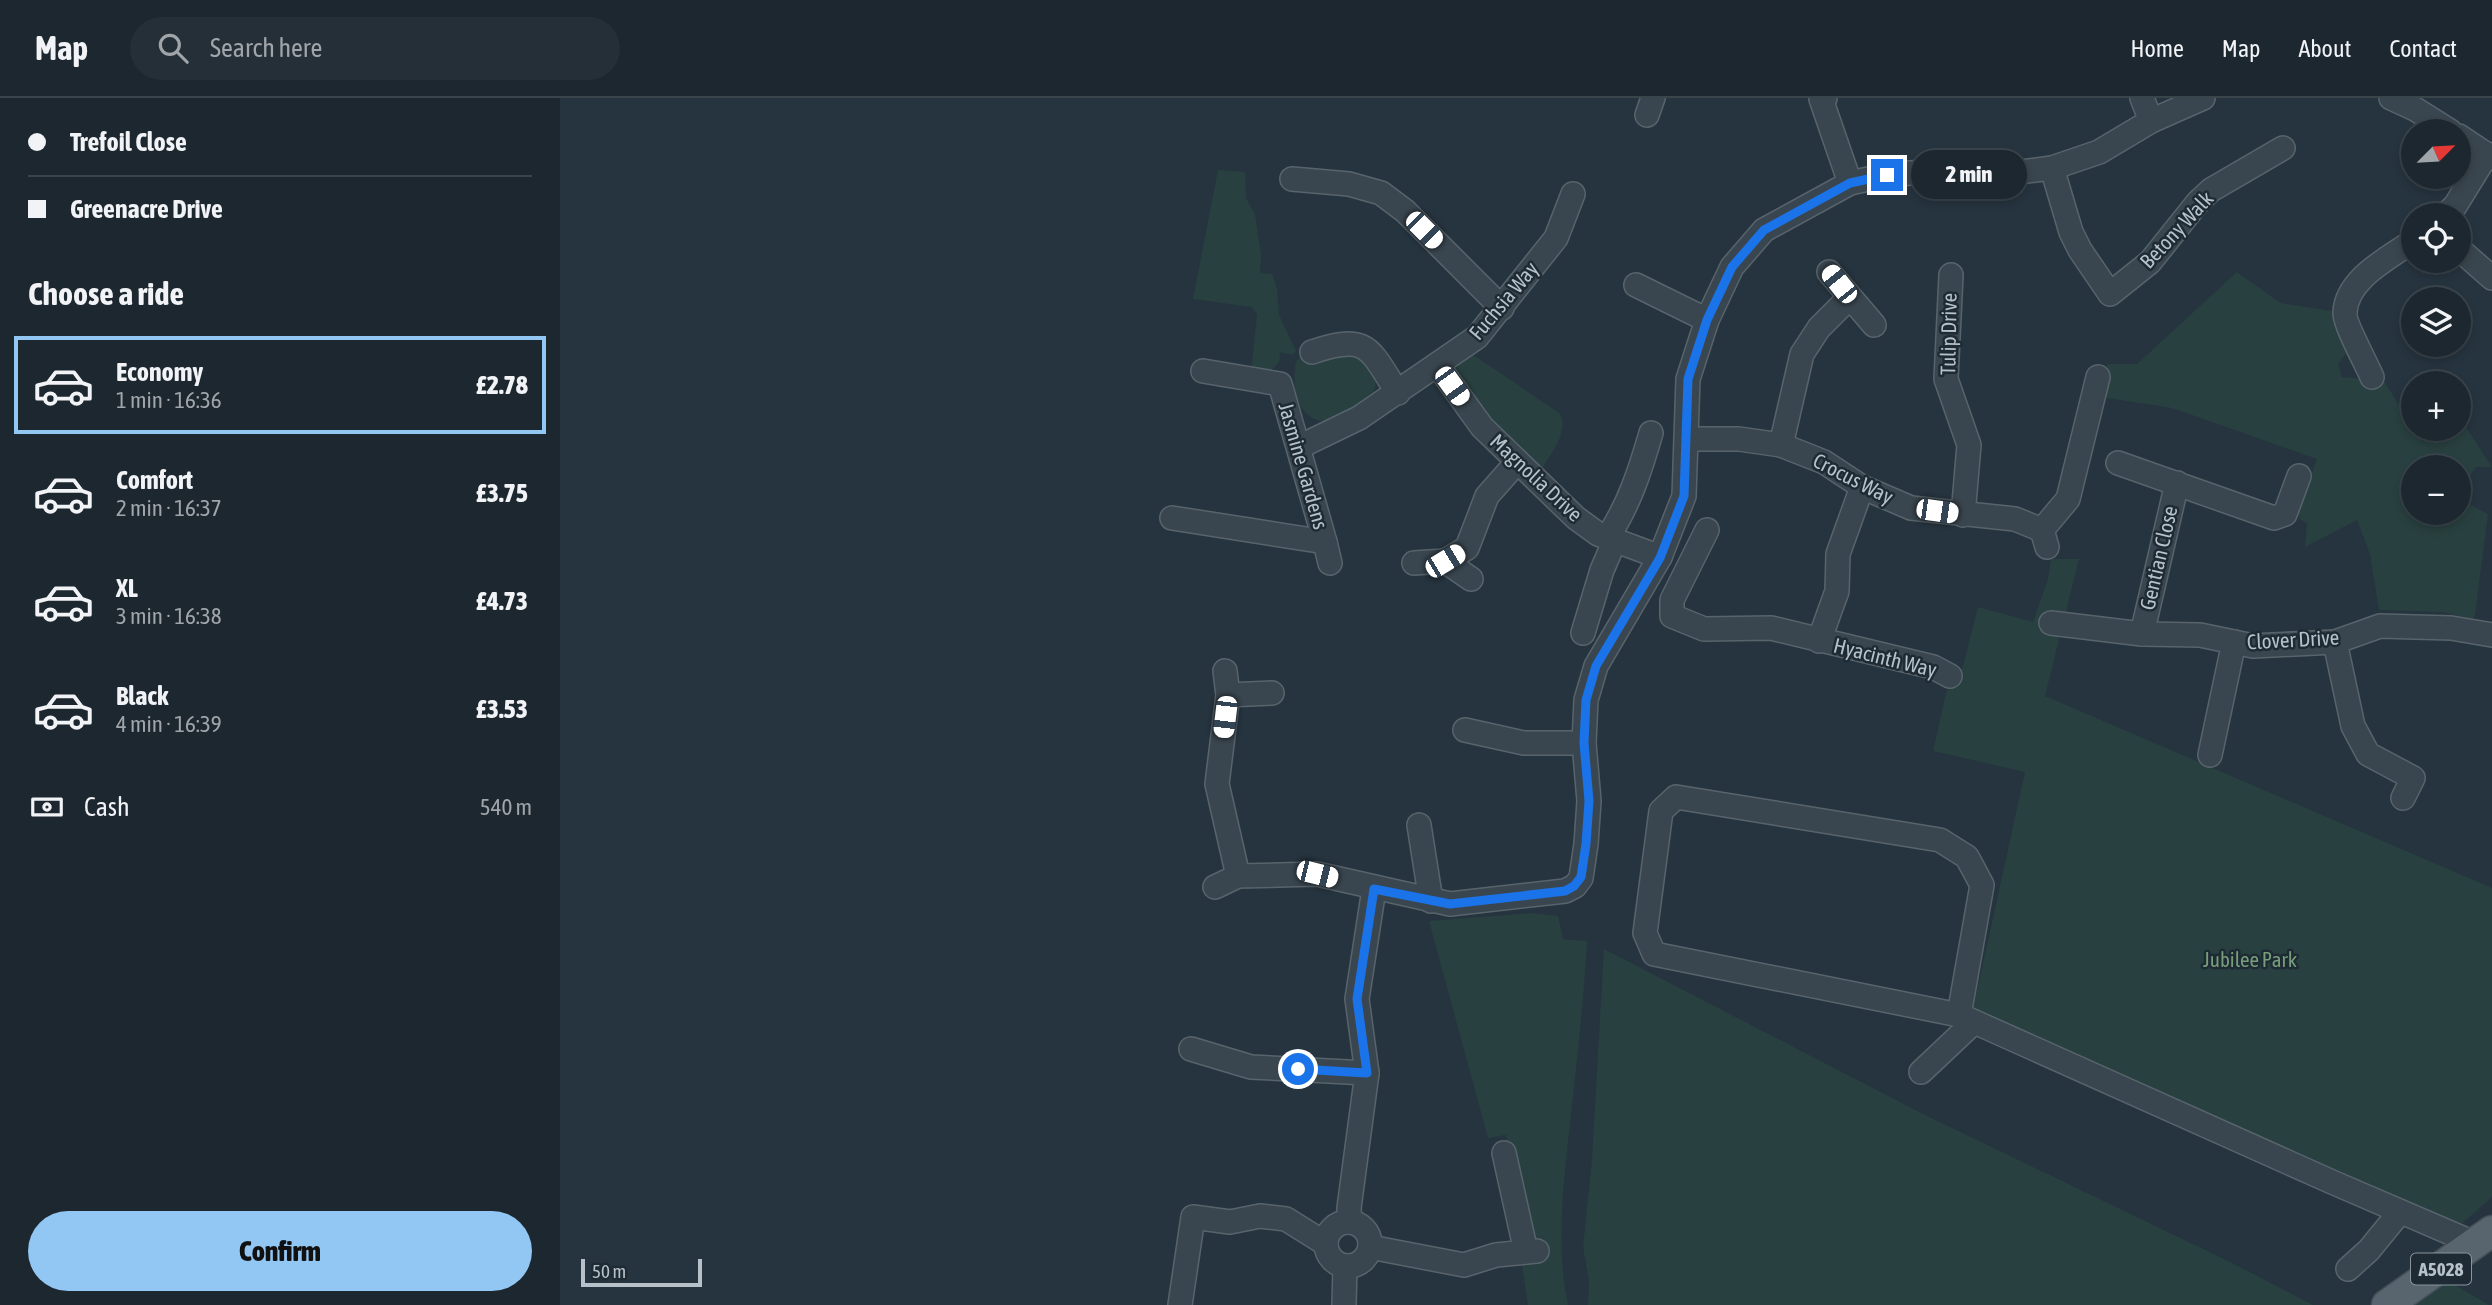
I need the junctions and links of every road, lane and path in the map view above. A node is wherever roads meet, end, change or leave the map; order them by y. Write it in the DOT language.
graph roads {
  1 [pos="1825,98"];
  2 [pos="2141,98"];
  3 [pos="2203,98"];
  4 [pos="2391,98"];
  5 [pos="2431,119"];
  6 [pos="2151,121"];
  7 [pos="2471,144"];
  8 [pos="2283,148"];
  9 [pos="2489,156"];
  10 [pos="2053,168"];
  11 [pos="1292,179"];
  12 [pos="1850,183"];
  13 [pos="1573,194"];
  14 [pos="2457,203"];
  15 [pos="2401,249"];
  16 [pos="2471,260"];
  17 [pos="1829,272"];
  18 [pos="1951,275"];
  19 [pos="2492,278"];
  20 [pos="1636,285"];
  21 [pos="1850,297"];
  22 [pos="1502,308"];
  23 [pos="1707,320"];
  24 [pos="1874,325"];
  25 [pos="1311,352"];
  26 [pos="1437,366"];
  27 [pos="1203,371"];
  28 [pos="2098,377"];
  29 [pos="2372,377"];
  30 [pos="1398,393"];
  31 [pos="1651,433"];
  32 [pos="1687,439"];
  33 [pos="1782,444"];
  34 [pos="1299,447"];
  35 [pos="1517,463"];
  36 [pos="2118,463"];
  37 [pos="2299,476"];
  38 [pos="2177,483"];
  39 [pos="1862,488"];
  40 [pos="1964,515"];
  41 [pos="1172,518"];
  42 [pos="1707,530"];
  43 [pos="1611,539"];
  44 [pos="1660,558"];
  45 [pos="1445,561"];
  46 [pos="1415,563"];
  47 [pos="1471,579"];
  48 [pos="2051,623"];
  49 [pos="1583,633"];
  50 [pos="2142,634"];
  51 [pos="2492,635"];
  52 [pos="1819,641"];
  53 [pos="2234,642"];
  54 [pos="2335,642"];
  55 [pos="1225,671"];
  56 [pos="1950,676"];
  57 [pos="1272,693"];
  58 [pos="1228,695"];
  59 [pos="1465,730"];
  60 [pos="1584,743"];
  61 [pos="2210,755"];
  62 [pos="2403,798"];
  63 [pos="1419,825"];
  64 [pos="1238,876"];
  65 [pos="1215,887"];
  66 [pos="1374,889"];
  67 [pos="1431,901"];
  68 [pos="1966,1018"];
  69 [pos="1191,1049"];
  70 [pos="1922,1072"];
  71 [pos="1367,1073"];
  72 [pos="1504,1153"];
  73 [pos="2400,1212"];
  74 [pos="1350,1222"];
  75 [pos="2484,1238"];
  76 [pos="1326,1244"];
  77 [pos="1370,1247"];
  78 [pos="1345,1266"];
  79 [pos="2348,1269"];
  80 [pos="1180,1305"];
  81 [pos="1344,1305"];
  82 [pos="2387,1305"];
  1 -- 12 [label="street"];
  2 -- 6 [label="street"];
  3 -- 6 [label="street"];
  4 -- 5 [label="street"];
  6 -- 10 [label="street"];
  7 -- 9 [label="street"];
  8 -- 10 [label="street, Betony Walk"];
  9 -- 14 [label="street"];
  10 -- 12 [label="street"];
  11 -- 22 [label="street"];
  12 -- 23 [label="street"];
  13 -- 22 [label="street, Fuchsia Way"];
  15 -- 29 [label="street"];
  16 -- 19 [label="street"];
  17 -- 21 [label="street"];
  18 -- 40 [label="street, Tulip Drive"];
  20 -- 23 [label="street"];
  21 -- 24 [label="street"];
  21 -- 33 [label="street"];
  22 -- 26 [label="street, Fuchsia Way"];
  23 -- 32 [label="street"];
  25 -- 30 [label="street"];
  26 -- 30 [label="street, Fuchsia Way"];
  26 -- 35 [label="street, Magnolia Drive"];
  27 -- 34 [label="street, Jasmine Gardens"];
  28 -- 40 [label="street, Crocus Way"];
  30 -- 34 [label="street, Fuchsia Way"];
  31 -- 43 [label="street"];
  32 -- 33 [label="street, Crocus Way"];
  32 -- 44 [label="street"];
  33 -- 39 [label="street, Crocus Way"];
  34 -- 41 [label="street, Jasmine Gardens"];
  35 -- 43 [label="street, Magnolia Drive"];
  35 -- 45 [label="street"];
  36 -- 38 [label="street"];
  37 -- 38 [label="street"];
  38 -- 50 [label="street, Gentian Close"];
  39 -- 40 [label="street, Crocus Way"];
  39 -- 52 [label="street, Hyacinth Way"];
  42 -- 52 [label="street, Hyacinth Way"];
  43 -- 44 [label="street, Magnolia Drive"];
  43 -- 49 [label="street"];
  44 -- 60 [label="street"];
  45 -- 46 [label="street"];
  45 -- 47 [label="street"];
  48 -- 50 [label="street, Clover Drive"];
  50 -- 53 [label="street, Clover Drive"];
  51 -- 54 [label="street, Clover Drive"];
  52 -- 56 [label="street, Hyacinth Way"];
  53 -- 54 [label="street, Clover Drive"];
  53 -- 61 [label="street"];
  54 -- 62 [label="street"];
  55 -- 58 [label="street"];
  57 -- 58 [label="street"];
  58 -- 64 [label="street"];
  59 -- 60 [label="street"];
  60 -- 67 [label="street"];
  63 -- 67 [label="street"];
  64 -- 65 [label="street"];
  64 -- 66 [label="street"];
  66 -- 67 [label="street"];
  66 -- 71 [label="street"];
  68 -- 68 [label="street"];
  68 -- 70 [label="street"];
  68 -- 73 [label="street"];
  69 -- 71 [label="street"];
  71 -- 74 [label="street"];
  72 -- 77 [label="street"];
  73 -- 75 [label="street"];
  73 -- 79 [label="street"];
  74 -- 76 [label="street"];
  74 -- 77 [label="street"];
  75 -- 82 [label="main road, A5028"];
  76 -- 78 [label="street"];
  76 -- 80 [label="street"];
  77 -- 78 [label="street"];
  78 -- 81 [label="street"];
}
